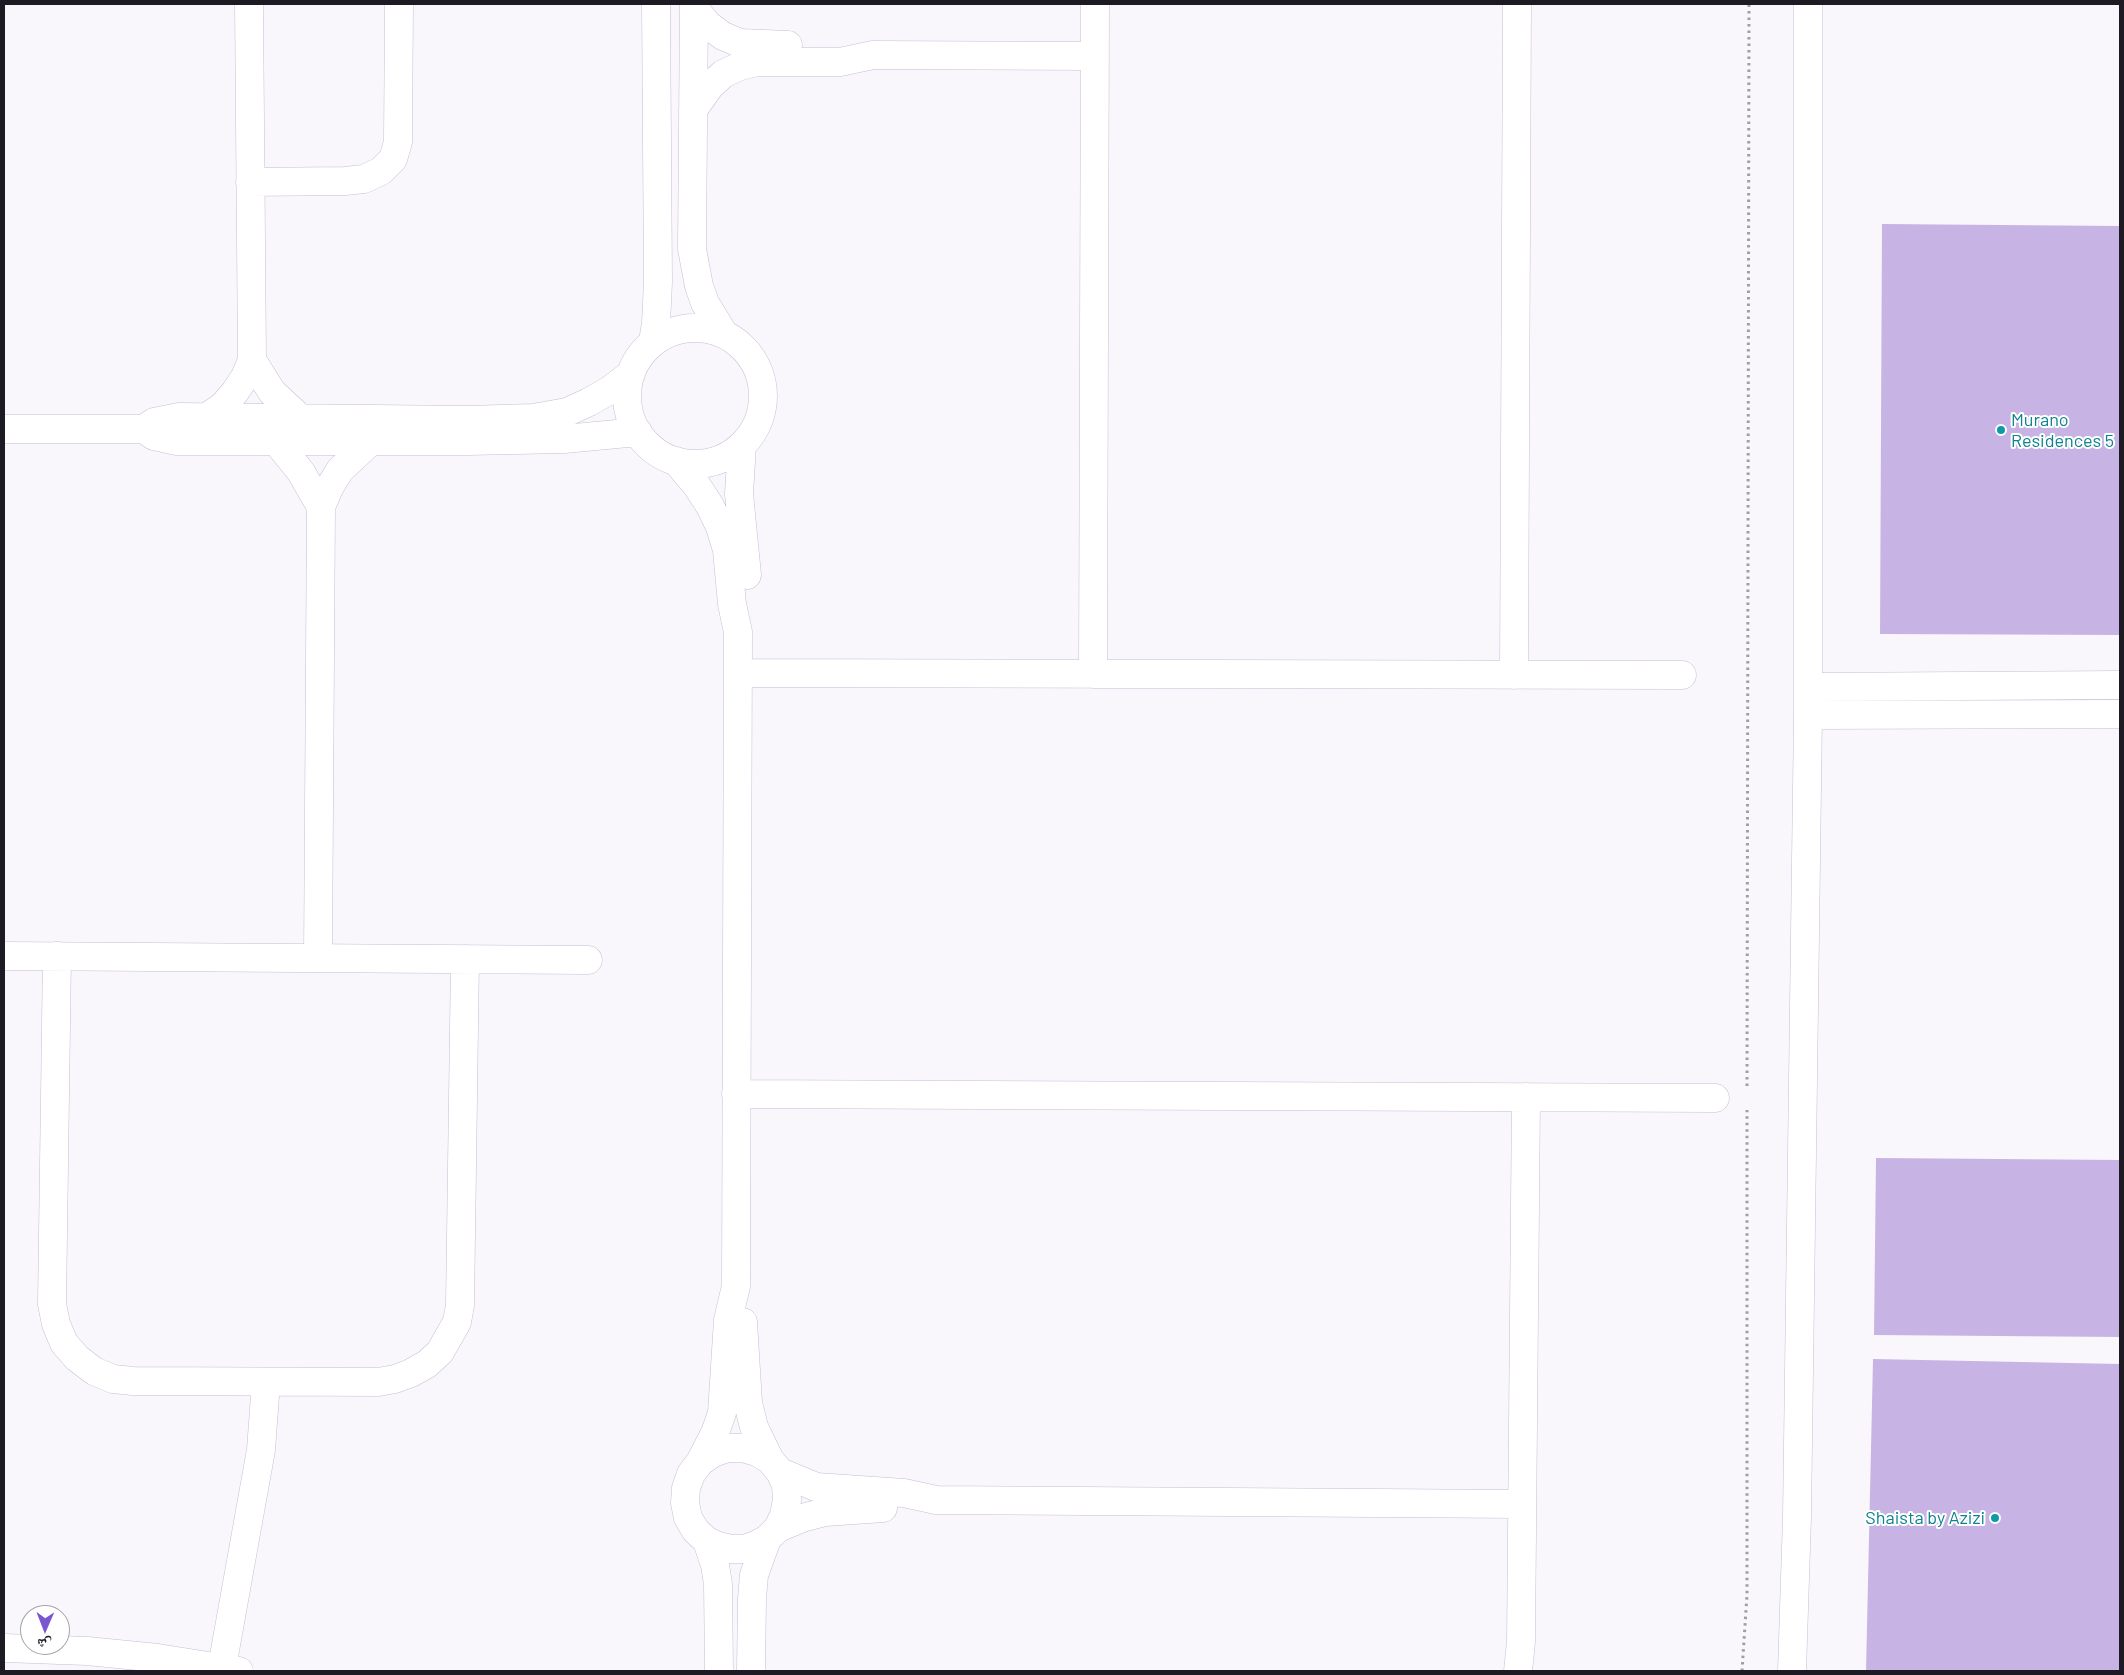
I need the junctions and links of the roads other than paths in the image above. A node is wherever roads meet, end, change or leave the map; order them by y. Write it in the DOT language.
graph roads {
  1 [pos="249,4"];
  2 [pos="399,4"];
  3 [pos="656,4"];
  4 [pos="1095,4"];
  5 [pos="1517,4"];
  6 [pos="1808,4"];
  7 [pos="694,6"];
  8 [pos="873,55"];
  9 [pos="1095,56"];
  10 [pos="693,110"];
  11 [pos="250,182"];
  12 [pos="724,334"];
  13 [pos="653,342"];
  14 [pos="252,360"];
  15 [pos="630,374"];
  16 [pos="207,417"];
  17 [pos="300,418"];
  18 [pos="4,429"];
  19 [pos="144,429"];
  20 [pos="468,431"];
  21 [pos="638,432"];
  22 [pos="276,441"];
  23 [pos="371,441"];
  24 [pos="742,445"];
  25 [pos="676,461"];
  26 [pos="321,507"];
  27 [pos="738,632"];
  28 [pos="738,673"];
  29 [pos="1093,674"];
  30 [pos="1514,675"];
  31 [pos="1682,675"];
  32 [pos="2120,685"];
  33 [pos="1808,687"];
  34 [pos="2120,714"];
  35 [pos="1808,715"];
  36 [pos="4,956"];
  37 [pos="57,956"];
  38 [pos="318,958"];
  39 [pos="465,959"];
  40 [pos="588,960"];
  41 [pos="736,1094"];
  42 [pos="1526,1097"];
  43 [pos="1715,1098"];
  44 [pos="736,1286"];
  45 [pos="266,1382"];
  46 [pos="700,1462"];
  47 [pos="775,1466"];
  48 [pos="936,1500"];
  49 [pos="1522,1504"];
  50 [pos="772,1534"];
  51 [pos="707,1541"];
  52 [pos="4,1648"];
  53 [pos="232,1669"];
  54 [pos="719,1671"];
  55 [pos="752,1671"];
  56 [pos="1518,1671"];
  57 [pos="1792,1671"];
  1 -- 11 [label="street"];
  2 -- 11 [label="street"];
  3 -- 13 [label="street"];
  4 -- 9 [label="street"];
  5 -- 30 [label="street"];
  6 -- 33 [label="street"];
  7 -- 8 [label="street"];
  7 -- 10 [label="street"];
  8 -- 9 [label="street"];
  8 -- 10 [label="street"];
  9 -- 29 [label="street"];
  10 -- 12 [label="street"];
  11 -- 14 [label="street"];
  12 -- 13 [label="street"];
  12 -- 24 [label="street"];
  13 -- 15 [label="street"];
  14 -- 16 [label="street"];
  14 -- 17 [label="street"];
  15 -- 20 [label="street"];
  15 -- 21 [label="street"];
  16 -- 17 [label="street"];
  16 -- 19 [label="street"];
  17 -- 20 [label="street"];
  18 -- 19 [label="street"];
  19 -- 22 [label="street"];
  20 -- 21 [label="street"];
  20 -- 23 [label="street"];
  21 -- 25 [label="street"];
  22 -- 23 [label="street"];
  22 -- 26 [label="street"];
  23 -- 26 [label="street"];
  24 -- 25 [label="street"];
  24 -- 27 [label="street"];
  25 -- 27 [label="street"];
  26 -- 38 [label="street"];
  27 -- 28 [label="street"];
  28 -- 29 [label="street"];
  28 -- 41 [label="street"];
  29 -- 30 [label="street"];
  30 -- 31 [label="street"];
  32 -- 33 [label="street"];
  33 -- 35 [label="street"];
  34 -- 35 [label="street"];
  35 -- 57 [label="street"];
  36 -- 37 [label="street"];
  37 -- 38 [label="street"];
  37 -- 45 [label="street"];
  38 -- 39 [label="street"];
  39 -- 40 [label="street"];
  39 -- 45 [label="street"];
  41 -- 42 [label="street"];
  41 -- 44 [label="street"];
  42 -- 43 [label="street"];
  42 -- 49 [label="street"];
  44 -- 46 [label="street"];
  44 -- 47 [label="street"];
  45 -- 53 [label="street"];
  46 -- 47 [label="street"];
  46 -- 51 [label="street"];
  47 -- 48 [label="street"];
  47 -- 50 [label="street"];
  48 -- 49 [label="street"];
  48 -- 50 [label="street"];
  49 -- 56 [label="street"];
  50 -- 51 [label="street"];
  50 -- 55 [label="street"];
  51 -- 54 [label="street"];
  52 -- 53 [label="street"];
}
